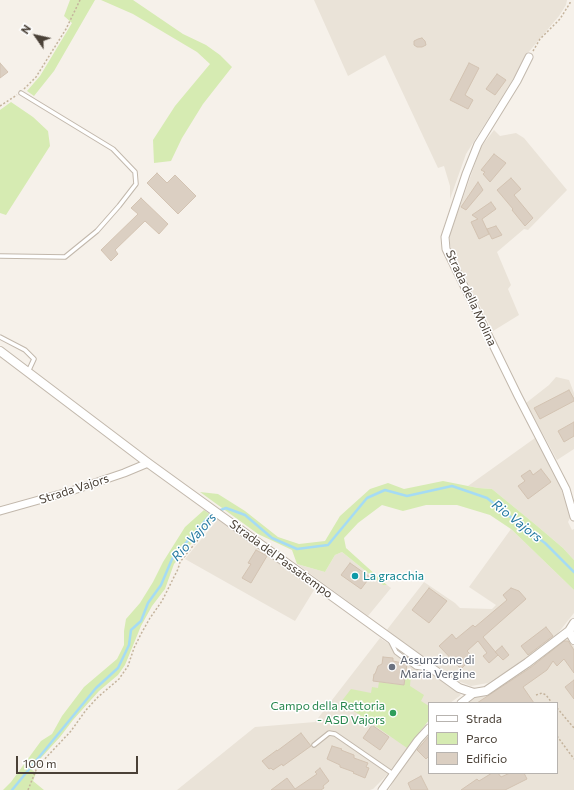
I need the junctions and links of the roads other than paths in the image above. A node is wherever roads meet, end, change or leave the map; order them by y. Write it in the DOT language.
graph roads {
  1 [pos="529,57"];
  2 [pos="21,93"];
  3 [pos="0,256"];
  4 [pos="0,337"];
  5 [pos="0,351"];
  6 [pos="28,372"];
  7 [pos="148,463"];
  8 [pos="0,512"];
  9 [pos="574,516"];
  10 [pos="574,623"];
  11 [pos="569,631"];
  12 [pos="574,640"];
  13 [pos="474,693"];
  14 [pos="462,702"];
  15 [pos="428,729"];
  16 [pos="314,745"];
  17 [pos="394,774"];
  18 [pos="382,790"];
  1 -- 9 [label="street, Strada della Molina"];
  2 -- 3 [label="lane"];
  4 -- 6 [label="lane"];
  5 -- 6 [label="street, Strada del Passatempo"];
  6 -- 7 [label="street, Strada del Passatempo"];
  7 -- 8 [label="street, Strada Vajors"];
  7 -- 13 [label="street, Strada del Passatempo"];
  10 -- 11 [label="street"];
  11 -- 12 [label="street"];
  11 -- 13 [label="street"];
  13 -- 14 [label="street"];
  15 -- 17 [label="street"];
  16 -- 17 [label="lane"];
  17 -- 18 [label="street"];
}
